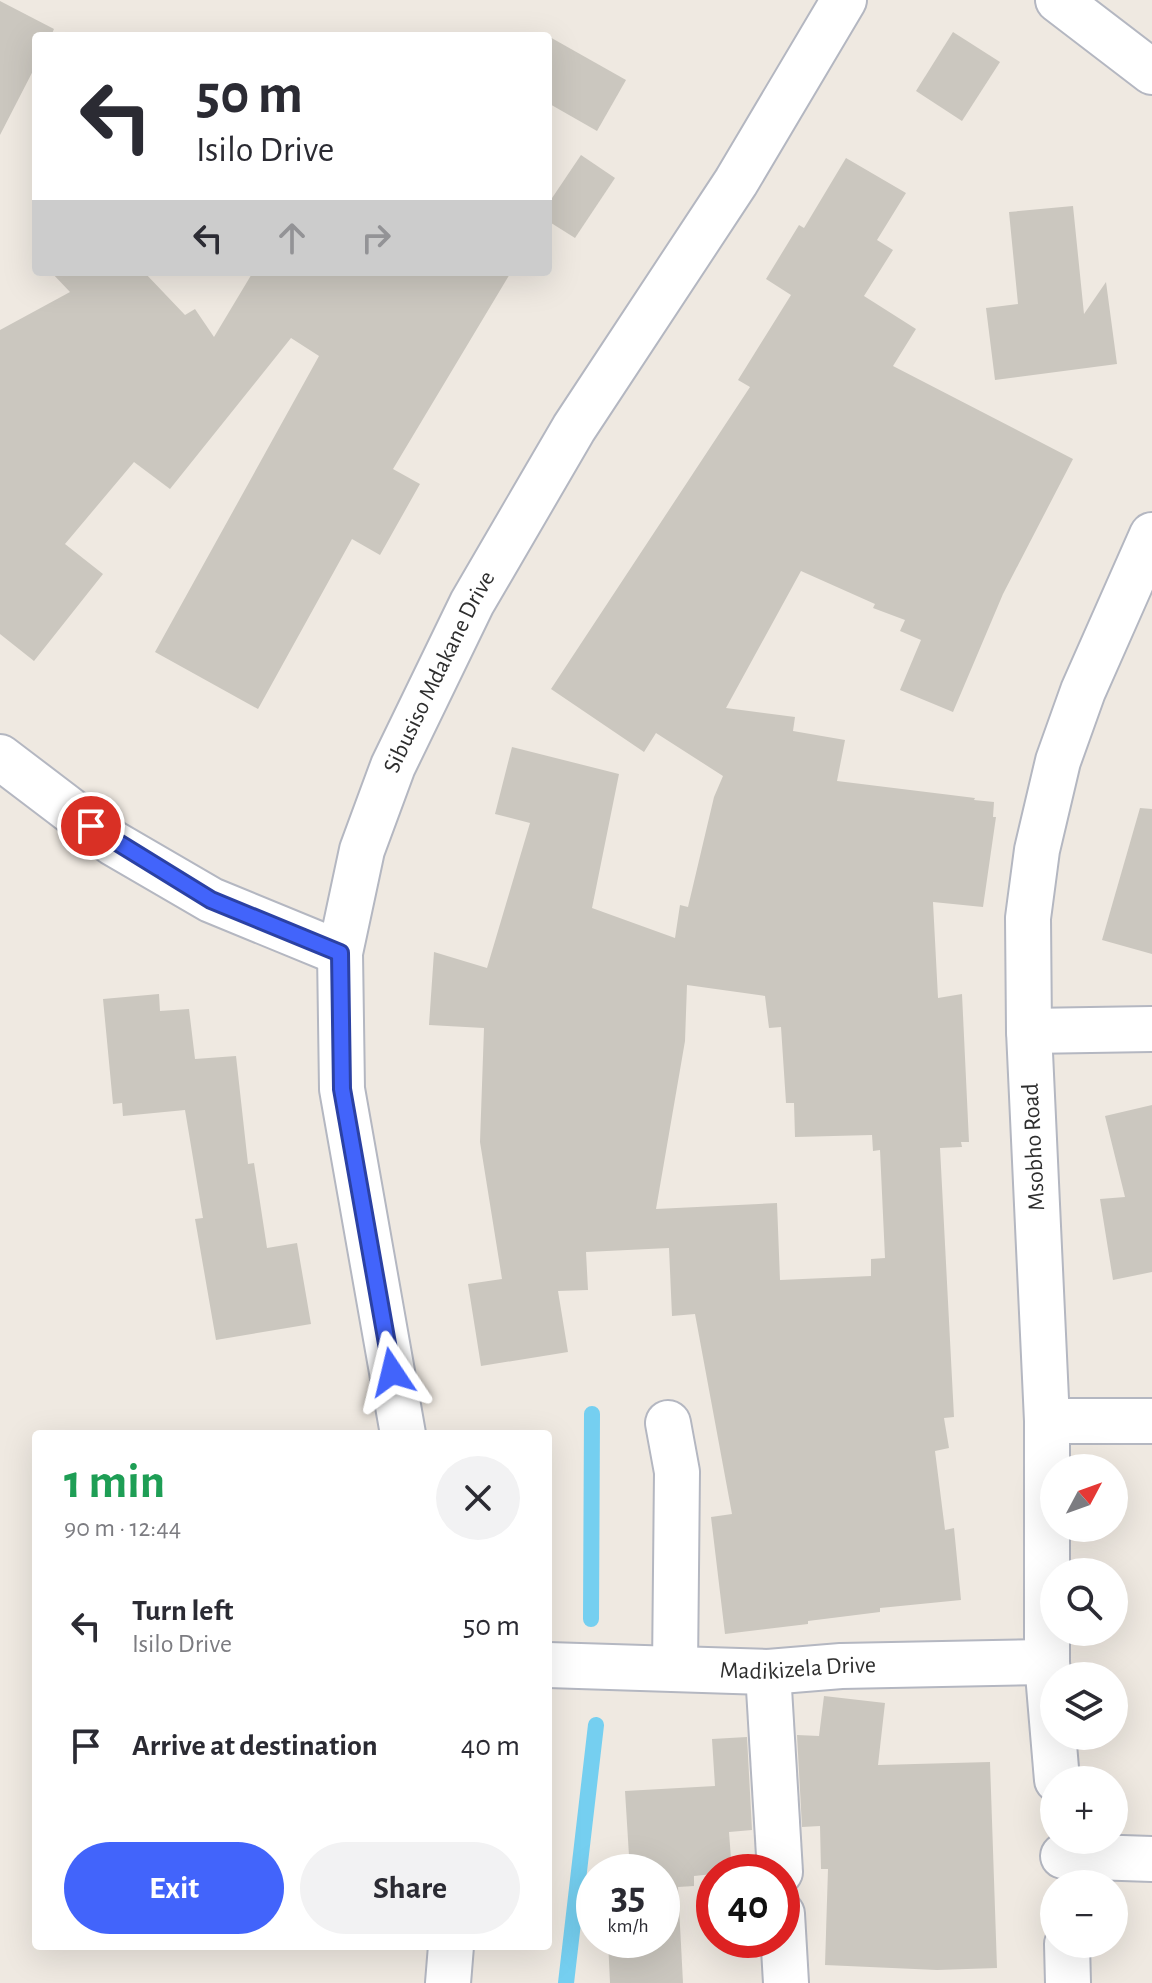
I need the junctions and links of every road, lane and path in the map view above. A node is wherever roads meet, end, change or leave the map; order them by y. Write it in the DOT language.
graph roads {
  1 [pos="844,0"];
  2 [pos="1058,0"];
  3 [pos="1152,72"];
  4 [pos="1152,535"];
  5 [pos="0,757"];
  6 [pos="340,953"];
  7 [pos="1152,1029"];
  8 [pos="1029,1031"];
  9 [pos="1047,1421"];
  10 [pos="1152,1421"];
  11 [pos="668,1423"];
  12 [pos="402,1430"];
  13 [pos="1040,1662"];
  14 [pos="1047,1662"];
  15 [pos="552,1665"];
  16 [pos="675,1669"];
  17 [pos="768,1672"];
  18 [pos="779,1854"];
  19 [pos="1152,1859"];
  20 [pos="1063,1860"];
  21 [pos="451,1950"];
  22 [pos="785,1958"];
  23 [pos="1067,1958"];
  24 [pos="448,1983"];
  25 [pos="786,1983"];
  26 [pos="1068,1983"];
  1 -- 6 [label="street, Sibusiso Mdakane Drive"];
  2 -- 3 [label="street"];
  4 -- 8 [label="street, Msobho Road"];
  5 -- 6 [label="street"];
  6 -- 12 [label="street, Sibusiso Mdakane Drive"];
  7 -- 8 [label="street"];
  8 -- 9 [label="street, Msobho Road"];
  9 -- 10 [label="street"];
  9 -- 14 [label="street, Msobho Road"];
  11 -- 16 [label="street"];
  13 -- 17 [label="street, Madikizela Drive"];
  15 -- 16 [label="street, Madikizela Drive"];
  16 -- 17 [label="street, Madikizela Drive"];
  17 -- 18 [label="street"];
  19 -- 20 [label="street"];
  21 -- 24 [label="street"];
  22 -- 25 [label="street"];
  23 -- 26 [label="street"];
}
